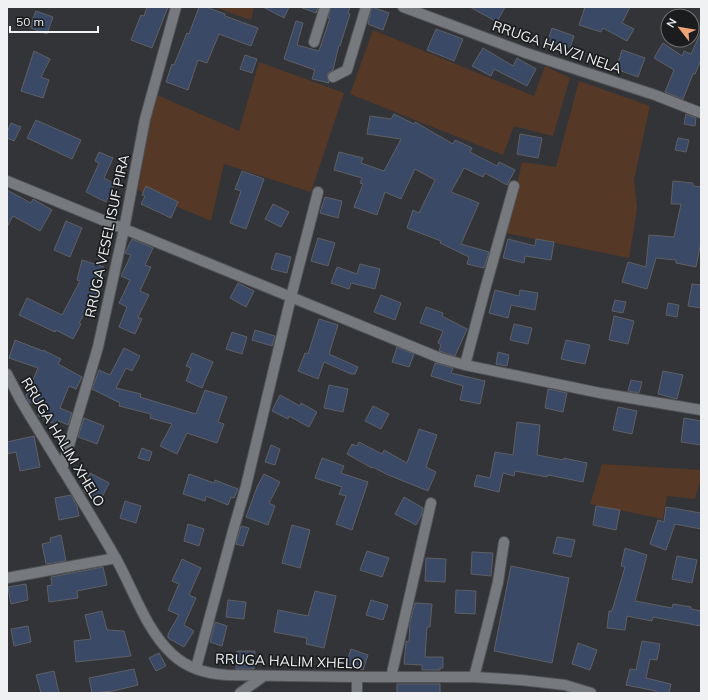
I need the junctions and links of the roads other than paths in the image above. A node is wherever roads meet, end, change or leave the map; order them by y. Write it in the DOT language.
graph roads {
  1 [pos="176,7"];
  2 [pos="325,7"];
  3 [pos="366,7"];
  4 [pos="403,7"];
  5 [pos="314,42"];
  6 [pos="333,77"];
  7 [pos="701,113"];
  8 [pos="7,181"];
  9 [pos="514,186"];
  10 [pos="318,192"];
  11 [pos="124,229"];
  12 [pos="291,298"];
  13 [pos="466,365"];
  14 [pos="7,374"];
  15 [pos="701,410"];
  16 [pos="62,469"];
  17 [pos="431,504"];
  18 [pos="504,542"];
  19 [pos="116,558"];
  20 [pos="7,578"];
  21 [pos="196,668"];
  22 [pos="264,676"];
  23 [pos="357,677"];
  24 [pos="391,677"];
  25 [pos="474,677"];
  26 [pos="549,682"];
  27 [pos="240,693"];
  28 [pos="357,693"];
  29 [pos="549,693"];
  30 [pos="591,693"];
  1 -- 11 [label="street, RRUGA VESEL ISUF PIRA"];
  2 -- 5 [label="street"];
  3 -- 6 [label="street"];
  4 -- 7 [label="street, RRUGA HAVZI NELA"];
  8 -- 11 [label="street"];
  9 -- 13 [label="street"];
  10 -- 12 [label="street"];
  11 -- 12 [label="street"];
  11 -- 16 [label="street, RRUGA VESEL ISUF PIRA"];
  12 -- 13 [label="street"];
  12 -- 21 [label="street"];
  13 -- 15 [label="street"];
  14 -- 16 [label="street, RRUGA HALIM XHELO"];
  16 -- 19 [label="street, RRUGA HALIM XHELO"];
  17 -- 24 [label="street"];
  18 -- 25 [label="street"];
  19 -- 20 [label="street"];
  19 -- 21 [label="street, RRUGA HALIM XHELO"];
  21 -- 22 [label="street, RRUGA HALIM XHELO"];
  22 -- 23 [label="street, RRUGA HALIM XHELO"];
  22 -- 27 [label="street"];
  23 -- 24 [label="street, RRUGA HALIM XHELO"];
  23 -- 28 [label="street"];
  24 -- 25 [label="street, RRUGA HALIM XHELO"];
  25 -- 26 [label="street, RRUGA HALIM XHELO"];
  26 -- 29 [label="street"];
  26 -- 30 [label="street, RRUGA HALIM XHELO"];
}
